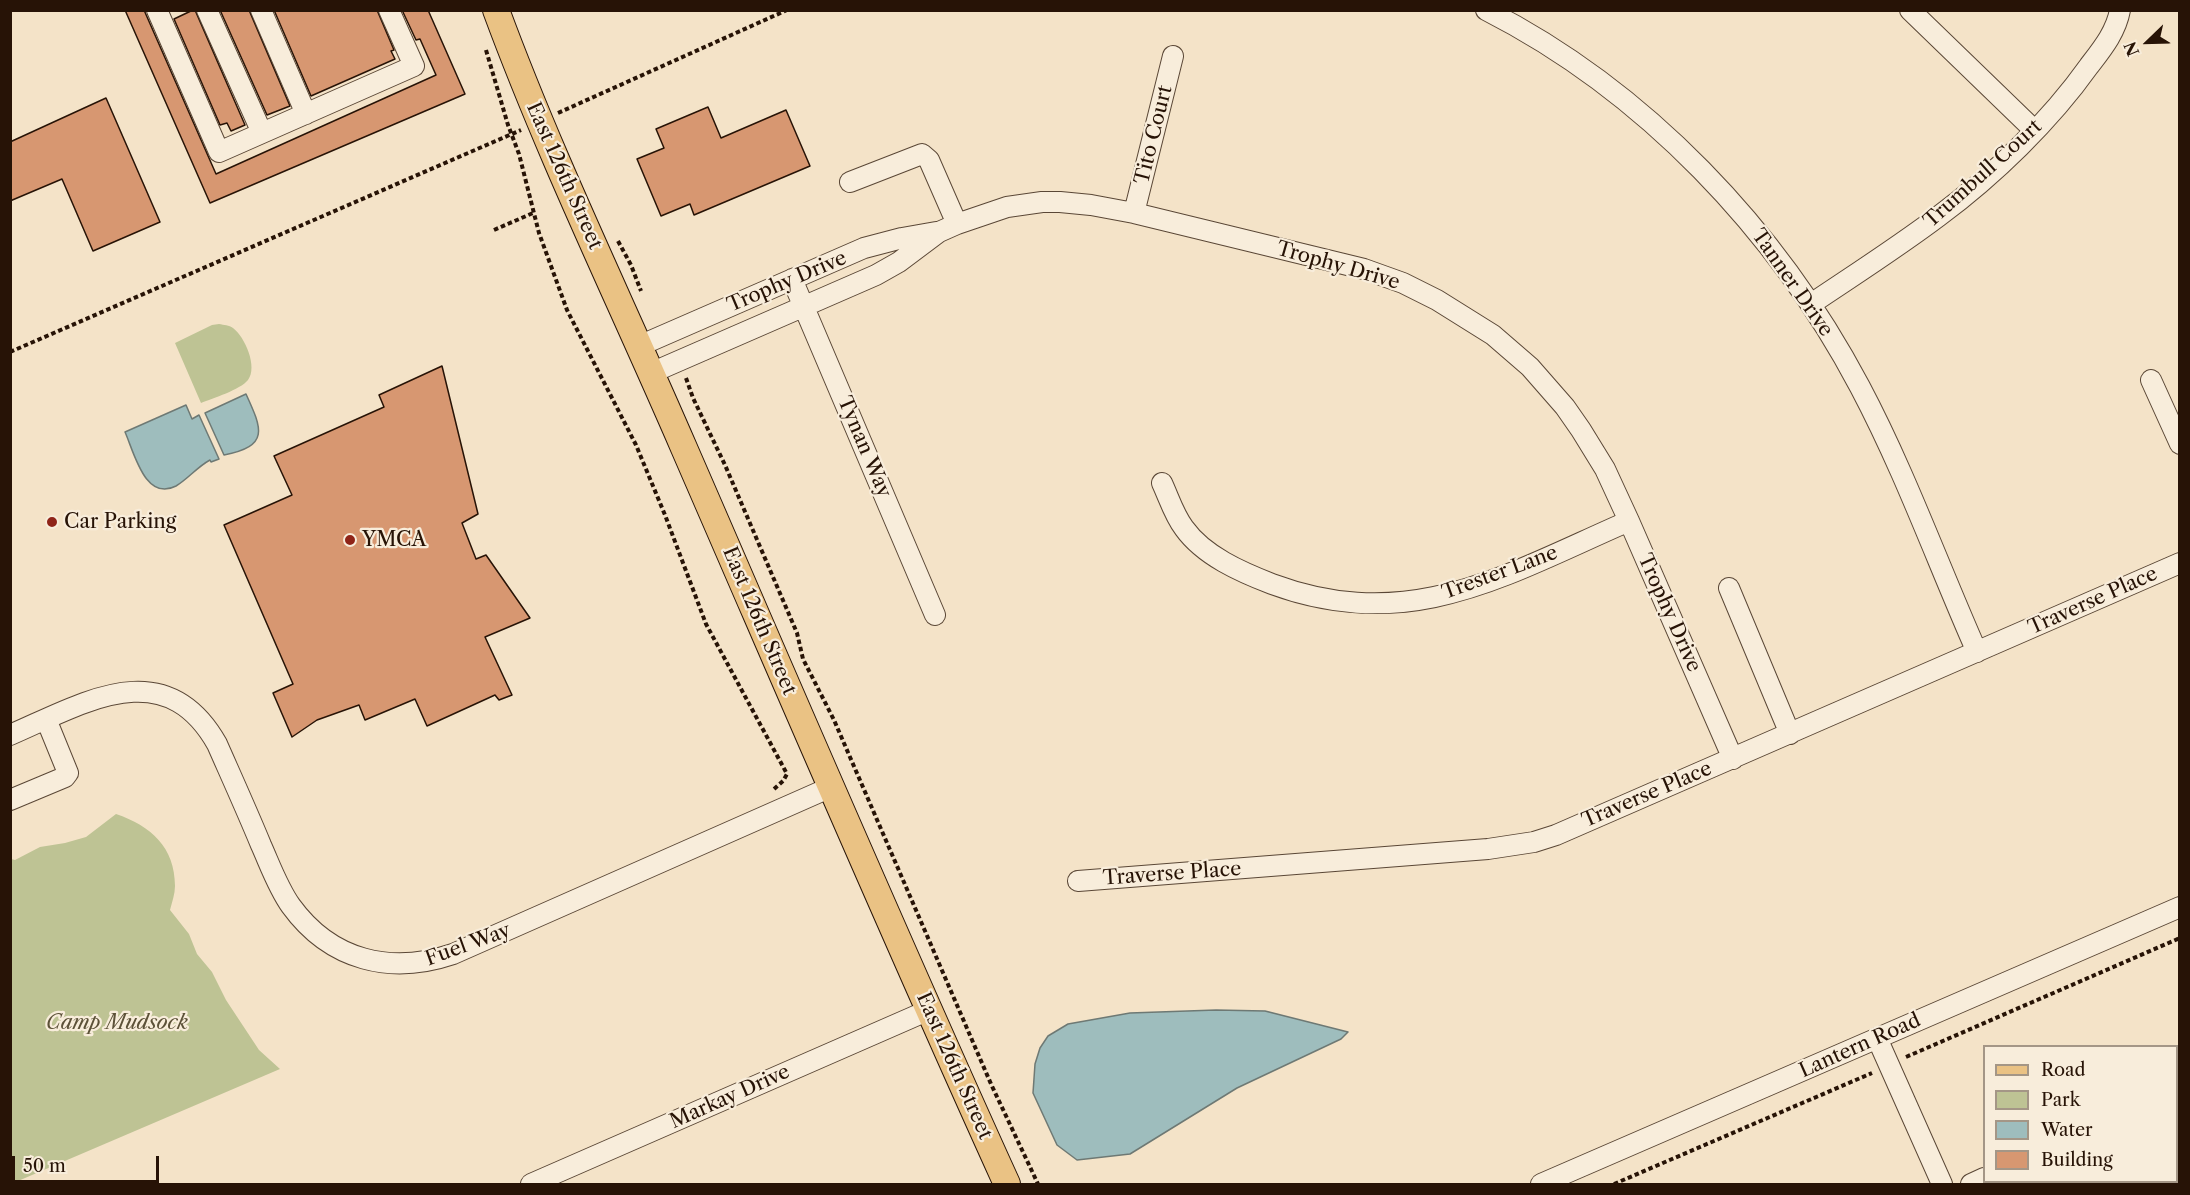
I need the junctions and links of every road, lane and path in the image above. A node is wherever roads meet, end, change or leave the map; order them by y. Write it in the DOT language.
graph roads {
  1 [pos="157,10"];
  2 [pos="207,10"];
  3 [pos="261,10"];
  4 [pos="389,10"];
  5 [pos="489,10"];
  6 [pos="496,10"];
  7 [pos="787,10"];
  8 [pos="1486,10"];
  9 [pos="1910,10"];
  10 [pos="2120,10"];
  11 [pos="484,43"];
  12 [pos="1173,56"];
  13 [pos="513,57"];
  14 [pos="555,102"];
  15 [pos="560,112"];
  16 [pos="306,114"];
  17 [pos="551,116"];
  18 [pos="564,123"];
  19 [pos="528,126"];
  20 [pos="2034,130"];
  21 [pos="262,133"];
  22 [pos="512,134"];
  23 [pos="850,182"];
  24 [pos="533,213"];
  25 [pos="1134,213"];
  26 [pos="948,228"];
  27 [pos="494,230"];
  28 [pos="613,234"];
  29 [pos="792,279"];
  30 [pos="642,295"];
  31 [pos="1811,304"];
  32 [pos="804,306"];
  33 [pos="639,346"];
  34 [pos="10,352"];
  35 [pos="678,361"];
  36 [pos="651,373"];
  37 [pos="2151,380"];
  38 [pos="2180,444"];
  39 [pos="1162,483"];
  40 [pos="1629,521"];
  41 [pos="2180,563"];
  42 [pos="1729,588"];
  43 [pos="935,615"];
  44 [pos="1977,652"];
  45 [pos="46,719"];
  46 [pos="1790,734"];
  47 [pos="10,735"];
  48 [pos="1733,759"];
  49 [pos="831,787"];
  50 [pos="763,794"];
  51 [pos="10,800"];
  52 [pos="1078,881"];
  53 [pos="2180,907"];
  54 [pos="929,1010"];
  55 [pos="1877,1038"];
  56 [pos="531,1185"];
  57 [pos="1007,1185"];
  58 [pos="1038,1185"];
  59 [pos="1541,1185"];
  60 [pos="1942,1185"];
  1 -- 21 [label="street"];
  2 -- 21 [label="street"];
  3 -- 16 [label="street"];
  4 -- 16 [label="street"];
  5 -- 13 [label="main road, East 126th Street"];
  6 -- 13 [label="main road, East 126th Street"];
  7 -- 15 [label="path"];
  8 -- 31 [label="street, Tanner Drive"];
  9 -- 20 [label="street"];
  10 -- 20 [label="street, Trumbull Court"];
  11 -- 22 [label="path"];
  12 -- 25 [label="street, Tito Court"];
  13 -- 33 [label="main road, East 126th Street"];
  14 -- 15 [label="path"];
  15 -- 17 [label="path"];
  15 -- 18 [label="path"];
  16 -- 21 [label="street"];
  19 -- 22 [label="path"];
  20 -- 31 [label="street, Trumbull Court"];
  22 -- 24 [label="path"];
  22 -- 34 [label="path"];
  23 -- 26 [label="street"];
  24 -- 27 [label="path"];
  24 -- 50 [label="path"];
  25 -- 26 [label="street, Trophy Drive"];
  25 -- 40 [label="street, Trophy Drive"];
  26 -- 29 [label="street, Trophy Drive"];
  26 -- 32 [label="street, Trophy Drive"];
  28 -- 30 [label="path"];
  29 -- 32 [label="street, Tynan Way"];
  29 -- 33 [label="street, Trophy Drive"];
  31 -- 44 [label="street, Tanner Drive"];
  32 -- 35 [label="street, Trophy Drive"];
  32 -- 43 [label="street, Tynan Way"];
  33 -- 36 [label="main road, East 126th Street"];
  35 -- 36 [label="street, Trophy Drive"];
  35 -- 58 [label="path"];
  36 -- 49 [label="main road, East 126th Street"];
  37 -- 38 [label="street"];
  39 -- 40 [label="street, Trester Lane"];
  40 -- 48 [label="street, Trophy Drive"];
  41 -- 44 [label="street, Traverse Place"];
  42 -- 46 [label="street"];
  44 -- 46 [label="street, Traverse Place"];
  45 -- 47 [label="street, Fuel Way"];
  45 -- 49 [label="street, Fuel Way"];
  45 -- 51 [label="street"];
  46 -- 48 [label="street, Traverse Place"];
  48 -- 52 [label="street, Traverse Place"];
  49 -- 54 [label="main road, East 126th Street"];
  53 -- 55 [label="street, Lantern Road"];
  54 -- 56 [label="street, Markay Drive"];
  54 -- 57 [label="main road, East 126th Street"];
  55 -- 59 [label="street, Lantern Road"];
  55 -- 60 [label="street"];
}
